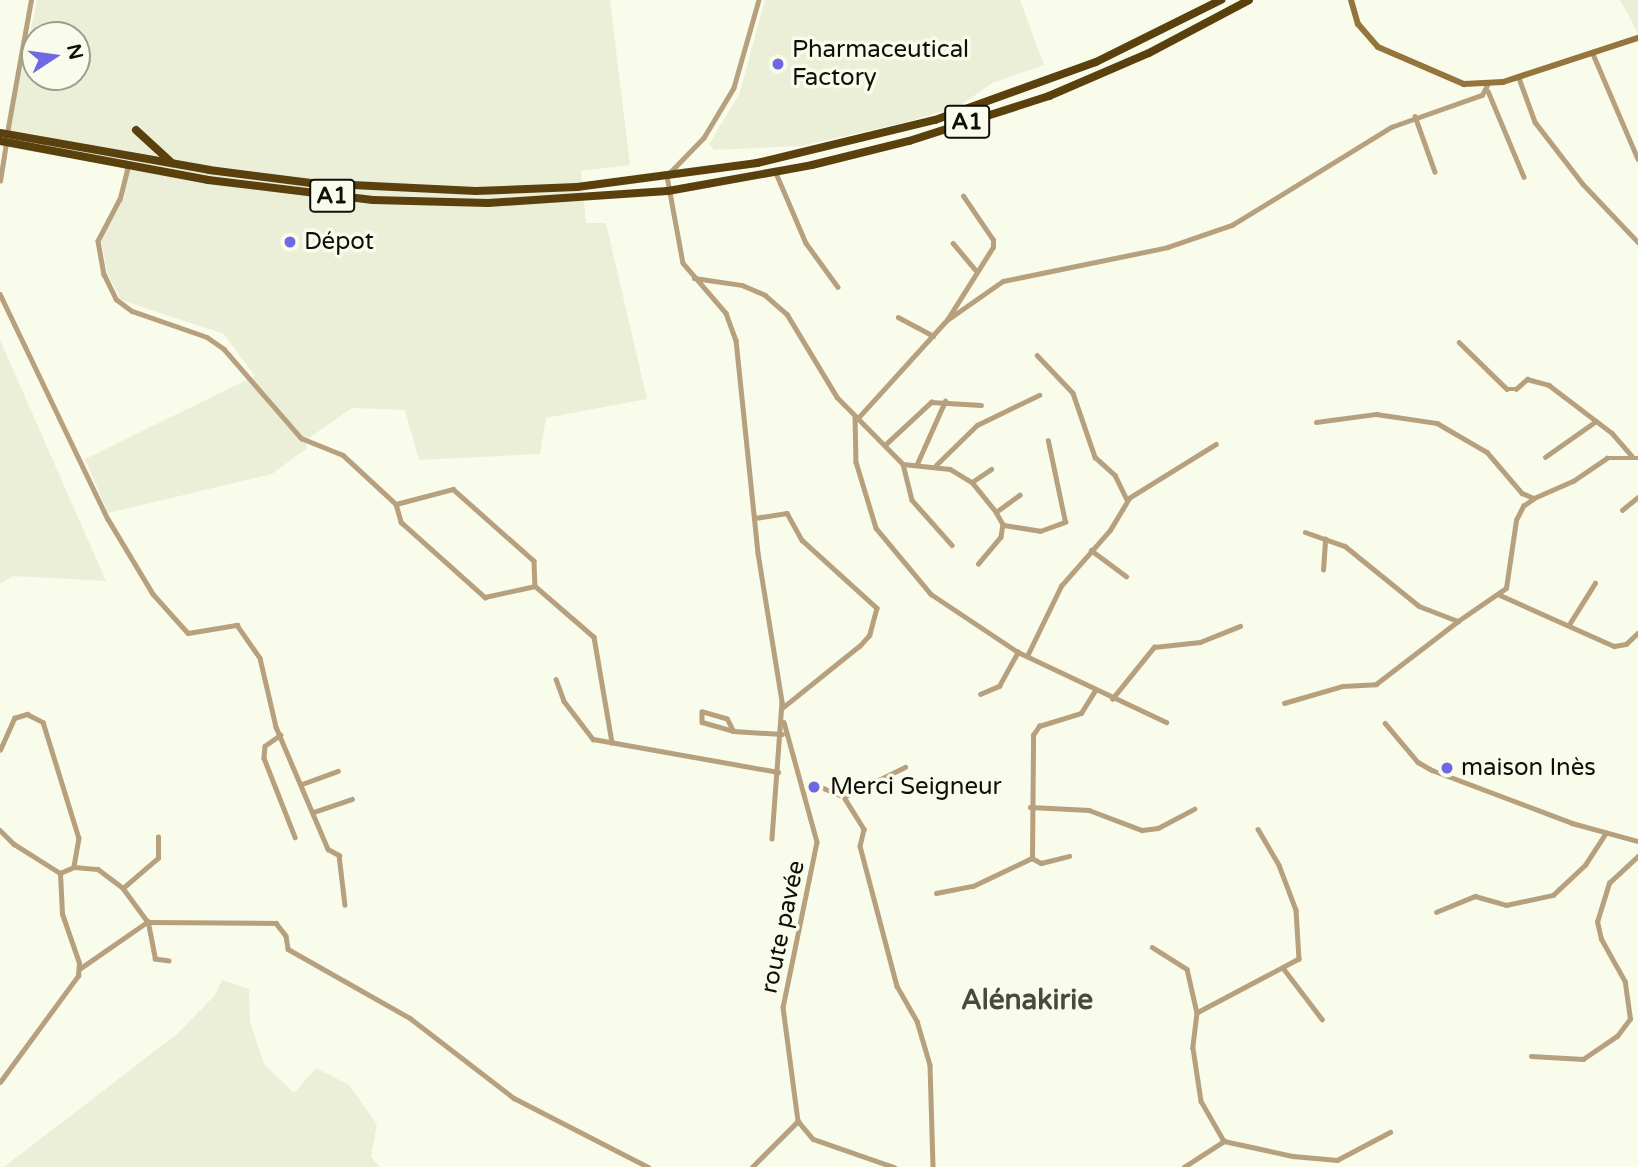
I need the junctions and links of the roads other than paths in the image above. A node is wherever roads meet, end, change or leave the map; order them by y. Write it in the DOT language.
graph roads {
  1 [pos="32,0"];
  2 [pos="759,0"];
  3 [pos="1221,0"];
  4 [pos="1249,0"];
  5 [pos="1351,0"];
  6 [pos="1638,38"];
  7 [pos="1593,54"];
  8 [pos="1519,78"];
  9 [pos="1487,88"];
  10 [pos="1415,116"];
  11 [pos="136,130"];
  12 [pos="3,137"];
  13 [pos="131,156"];
  14 [pos="1638,159"];
  15 [pos="172,163"];
  16 [pos="129,166"];
  17 [pos="1435,172"];
  18 [pos="776,173"];
  19 [pos="667,176"];
  20 [pos="1524,177"];
  21 [pos="0,181"];
  22 [pos="668,191"];
  23 [pos="963,196"];
  24 [pos="1638,242"];
  25 [pos="953,243"];
  26 [pos="976,270"];
  27 [pos="694,278"];
  28 [pos="838,287"];
  29 [pos="0,294"];
  30 [pos="898,317"];
  31 [pos="947,320"];
  32 [pos="933,336"];
  33 [pos="1459,342"];
  34 [pos="1037,355"];
  35 [pos="1038,395"];
  36 [pos="945,401"];
  37 [pos="981,405"];
  38 [pos="856,417"];
  39 [pos="1596,421"];
  40 [pos="1316,422"];
  41 [pos="1048,442"];
  42 [pos="886,443"];
  43 [pos="1216,444"];
  44 [pos="1545,457"];
  45 [pos="1635,457"];
  46 [pos="903,464"];
  47 [pos="917,464"];
  48 [pos="935,466"];
  49 [pos="991,469"];
  50 [pos="972,482"];
  51 [pos="1019,495"];
  52 [pos="1638,497"];
  53 [pos="1534,498"];
  54 [pos="1127,501"];
  55 [pos="396,504"];
  56 [pos="1622,510"];
  57 [pos="996,512"];
  58 [pos="755,519"];
  59 [pos="1003,524"];
  60 [pos="1305,532"];
  61 [pos="1325,538"];
  62 [pos="952,545"];
  63 [pos="1091,550"];
  64 [pos="978,564"];
  65 [pos="1323,570"];
  66 [pos="1126,576"];
  67 [pos="1595,583"];
  68 [pos="535,586"];
  69 [pos="1500,595"];
  70 [pos="1458,621"];
  71 [pos="1570,623"];
  72 [pos="1240,626"];
  73 [pos="1638,633"];
  74 [pos="1018,652"];
  75 [pos="1027,656"];
  76 [pos="556,680"];
  77 [pos="1095,691"];
  78 [pos="980,694"];
  79 [pos="1111,699"];
  80 [pos="1284,703"];
  81 [pos="783,709"];
  82 [pos="783,718"];
  83 [pos="1166,722"];
  84 [pos="1385,723"];
  85 [pos="733,731"];
  86 [pos="782,734"];
  87 [pos="281,735"];
  88 [pos="612,742"];
  89 [pos="0,750"];
  90 [pos="905,766"];
  91 [pos="338,771"];
  92 [pos="778,772"];
  93 [pos="302,784"];
  94 [pos="805,790"];
  95 [pos="844,797"];
  96 [pos="352,799"];
  97 [pos="1030,807"];
  98 [pos="1194,810"];
  99 [pos="314,812"];
  100 [pos="1258,829"];
  101 [pos="0,830"];
  102 [pos="1606,833"];
  103 [pos="158,837"];
  104 [pos="295,837"];
  105 [pos="772,839"];
  106 [pos="1638,841"];
  107 [pos="1069,856"];
  108 [pos="1638,856"];
  109 [pos="1032,858"];
  110 [pos="74,867"];
  111 [pos="60,873"];
  112 [pos="123,888"];
  113 [pos="936,892"];
  114 [pos="345,905"];
  115 [pos="1436,912"];
  116 [pos="148,922"];
  117 [pos="1152,947"];
  118 [pos="169,961"];
  119 [pos="79,969"];
  120 [pos="1284,970"];
  121 [pos="1198,1013"];
  122 [pos="1322,1019"];
  123 [pos="1531,1056"];
  124 [pos="0,1083"];
  125 [pos="798,1121"];
  126 [pos="1390,1132"];
  127 [pos="1224,1141"];
  128 [pos="755,1166"];
  129 [pos="648,1167"];
  130 [pos="894,1167"];
  131 [pos="933,1167"];
  132 [pos="1184,1167"];
  1 -- 12 [label="street"];
  2 -- 19 [label="street"];
  3 -- 19 [label="highway, A1"];
  4 -- 18 [label="highway, A1"];
  5 -- 9 [label="street"];
  6 -- 7 [label="street"];
  7 -- 8 [label="street"];
  7 -- 14 [label="street"];
  8 -- 9 [label="street"];
  8 -- 24 [label="street"];
  9 -- 10 [label="street"];
  9 -- 20 [label="street"];
  10 -- 17 [label="street"];
  10 -- 31 [label="street"];
  11 -- 15 [label="highway"];
  12 -- 13 [label="highway, A1"];
  12 -- 16 [label="highway, A1"];
  12 -- 21 [label="street"];
  13 -- 15 [label="highway, A1"];
  13 -- 16 [label="street"];
  15 -- 19 [label="highway, A1"];
  16 -- 22 [label="highway, A1"];
  16 -- 55 [label="street"];
  18 -- 22 [label="highway, A1"];
  18 -- 28 [label="street"];
  19 -- 22 [label="street"];
  22 -- 27 [label="street"];
  23 -- 26 [label="street"];
  25 -- 26 [label="street"];
  26 -- 31 [label="street"];
  27 -- 38 [label="street"];
  27 -- 58 [label="street"];
  29 -- 87 [label="street"];
  30 -- 32 [label="street"];
  31 -- 32 [label="street"];
  32 -- 38 [label="street"];
  33 -- 39 [label="street"];
  34 -- 54 [label="street"];
  35 -- 48 [label="street"];
  36 -- 37 [label="street"];
  36 -- 42 [label="street"];
  36 -- 47 [label="street"];
  38 -- 42 [label="street"];
  38 -- 74 [label="street"];
  39 -- 44 [label="street"];
  39 -- 45 [label="street"];
  40 -- 53 [label="street"];
  41 -- 59 [label="street"];
  42 -- 46 [label="street"];
  43 -- 54 [label="street"];
  45 -- 53 [label="street"];
  46 -- 47 [label="street"];
  46 -- 62 [label="street"];
  47 -- 48 [label="street"];
  48 -- 50 [label="street"];
  49 -- 50 [label="street"];
  50 -- 57 [label="street"];
  51 -- 57 [label="street"];
  52 -- 56 [label="street"];
  53 -- 69 [label="street"];
  54 -- 63 [label="street"];
  55 -- 68 [label="street"];
  55 -- 68 [label="street"];
  57 -- 59 [label="street"];
  58 -- 81 [label="street"];
  58 -- 81 [label="street"];
  59 -- 64 [label="street"];
  60 -- 61 [label="street"];
  61 -- 65 [label="street"];
  61 -- 70 [label="street"];
  63 -- 66 [label="street"];
  63 -- 75 [label="street"];
  67 -- 71 [label="street"];
  68 -- 88 [label="street"];
  69 -- 70 [label="street"];
  69 -- 71 [label="street"];
  70 -- 80 [label="street"];
  71 -- 73 [label="street"];
  72 -- 79 [label="street"];
  74 -- 75 [label="street"];
  74 -- 78 [label="street"];
  75 -- 77 [label="street"];
  76 -- 88 [label="street"];
  77 -- 79 [label="street"];
  77 -- 97 [label="street"];
  79 -- 83 [label="street"];
  81 -- 82 [label="street"];
  82 -- 86 [label="street"];
  82 -- 94 [label="street, route pavée"];
  84 -- 102 [label="street"];
  85 -- 85 [label="street"];
  85 -- 86 [label="street"];
  86 -- 92 [label="street"];
  87 -- 93 [label="street"];
  87 -- 104 [label="street"];
  88 -- 92 [label="street"];
  89 -- 110 [label="street"];
  90 -- 95 [label="street"];
  91 -- 93 [label="street"];
  92 -- 105 [label="street"];
  93 -- 99 [label="street"];
  94 -- 95 [label="street"];
  94 -- 125 [label="street, route pavée"];
  95 -- 131 [label="street"];
  96 -- 99 [label="street"];
  97 -- 98 [label="street"];
  97 -- 109 [label="street"];
  99 -- 114 [label="street"];
  100 -- 120 [label="street"];
  101 -- 111 [label="street"];
  102 -- 106 [label="street"];
  102 -- 115 [label="street"];
  103 -- 112 [label="street"];
  107 -- 109 [label="street"];
  108 -- 123 [label="street"];
  109 -- 113 [label="street"];
  110 -- 111 [label="street"];
  110 -- 112 [label="street"];
  111 -- 119 [label="street"];
  112 -- 116 [label="street"];
  116 -- 118 [label="street"];
  116 -- 119 [label="street"];
  116 -- 129 [label="street"];
  117 -- 121 [label="street"];
  119 -- 124 [label="street"];
  120 -- 121 [label="street"];
  120 -- 122 [label="street"];
  121 -- 127 [label="street"];
  125 -- 128 [label="street"];
  125 -- 130 [label="street"];
  126 -- 127 [label="street"];
  127 -- 132 [label="street"];
}
